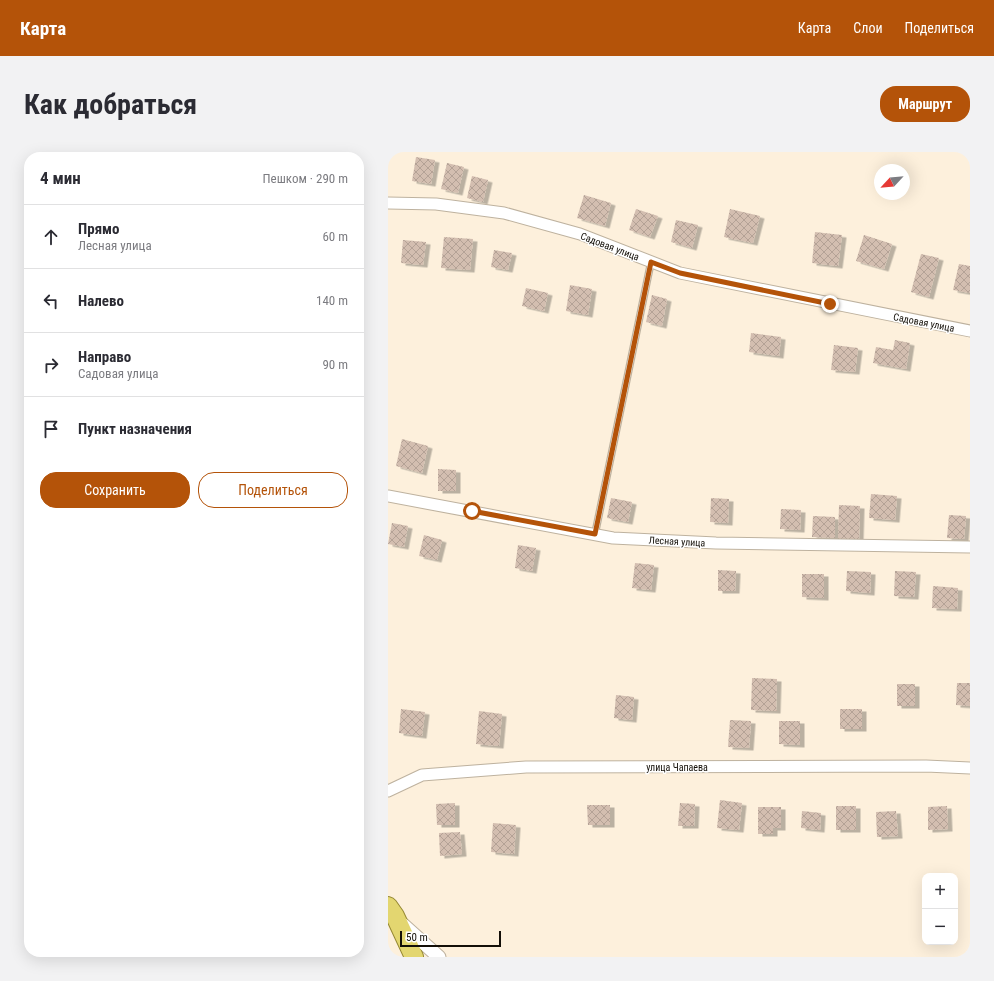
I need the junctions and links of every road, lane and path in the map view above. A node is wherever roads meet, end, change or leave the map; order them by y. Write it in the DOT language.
graph roads {
  1 [pos="388,203"];
  2 [pos="651,262"];
  3 [pos="970,331"];
  4 [pos="388,496"];
  5 [pos="595,534"];
  6 [pos="970,547"];
  7 [pos="970,768"];
  8 [pos="388,791"];
  9 [pos="391,911"];
  10 [pos="414,957"];
  11 [pos="439,957"];
  1 -- 2 [label="street, Садовая улица"];
  2 -- 3 [label="street, Садовая улица"];
  2 -- 5 [label="lane"];
  4 -- 5 [label="street, Лесная улица"];
  5 -- 6 [label="street, Лесная улица"];
  7 -- 8 [label="street, улица Чапаева"];
  9 -- 10 [label="highway"];
  9 -- 11 [label="street"];
}
